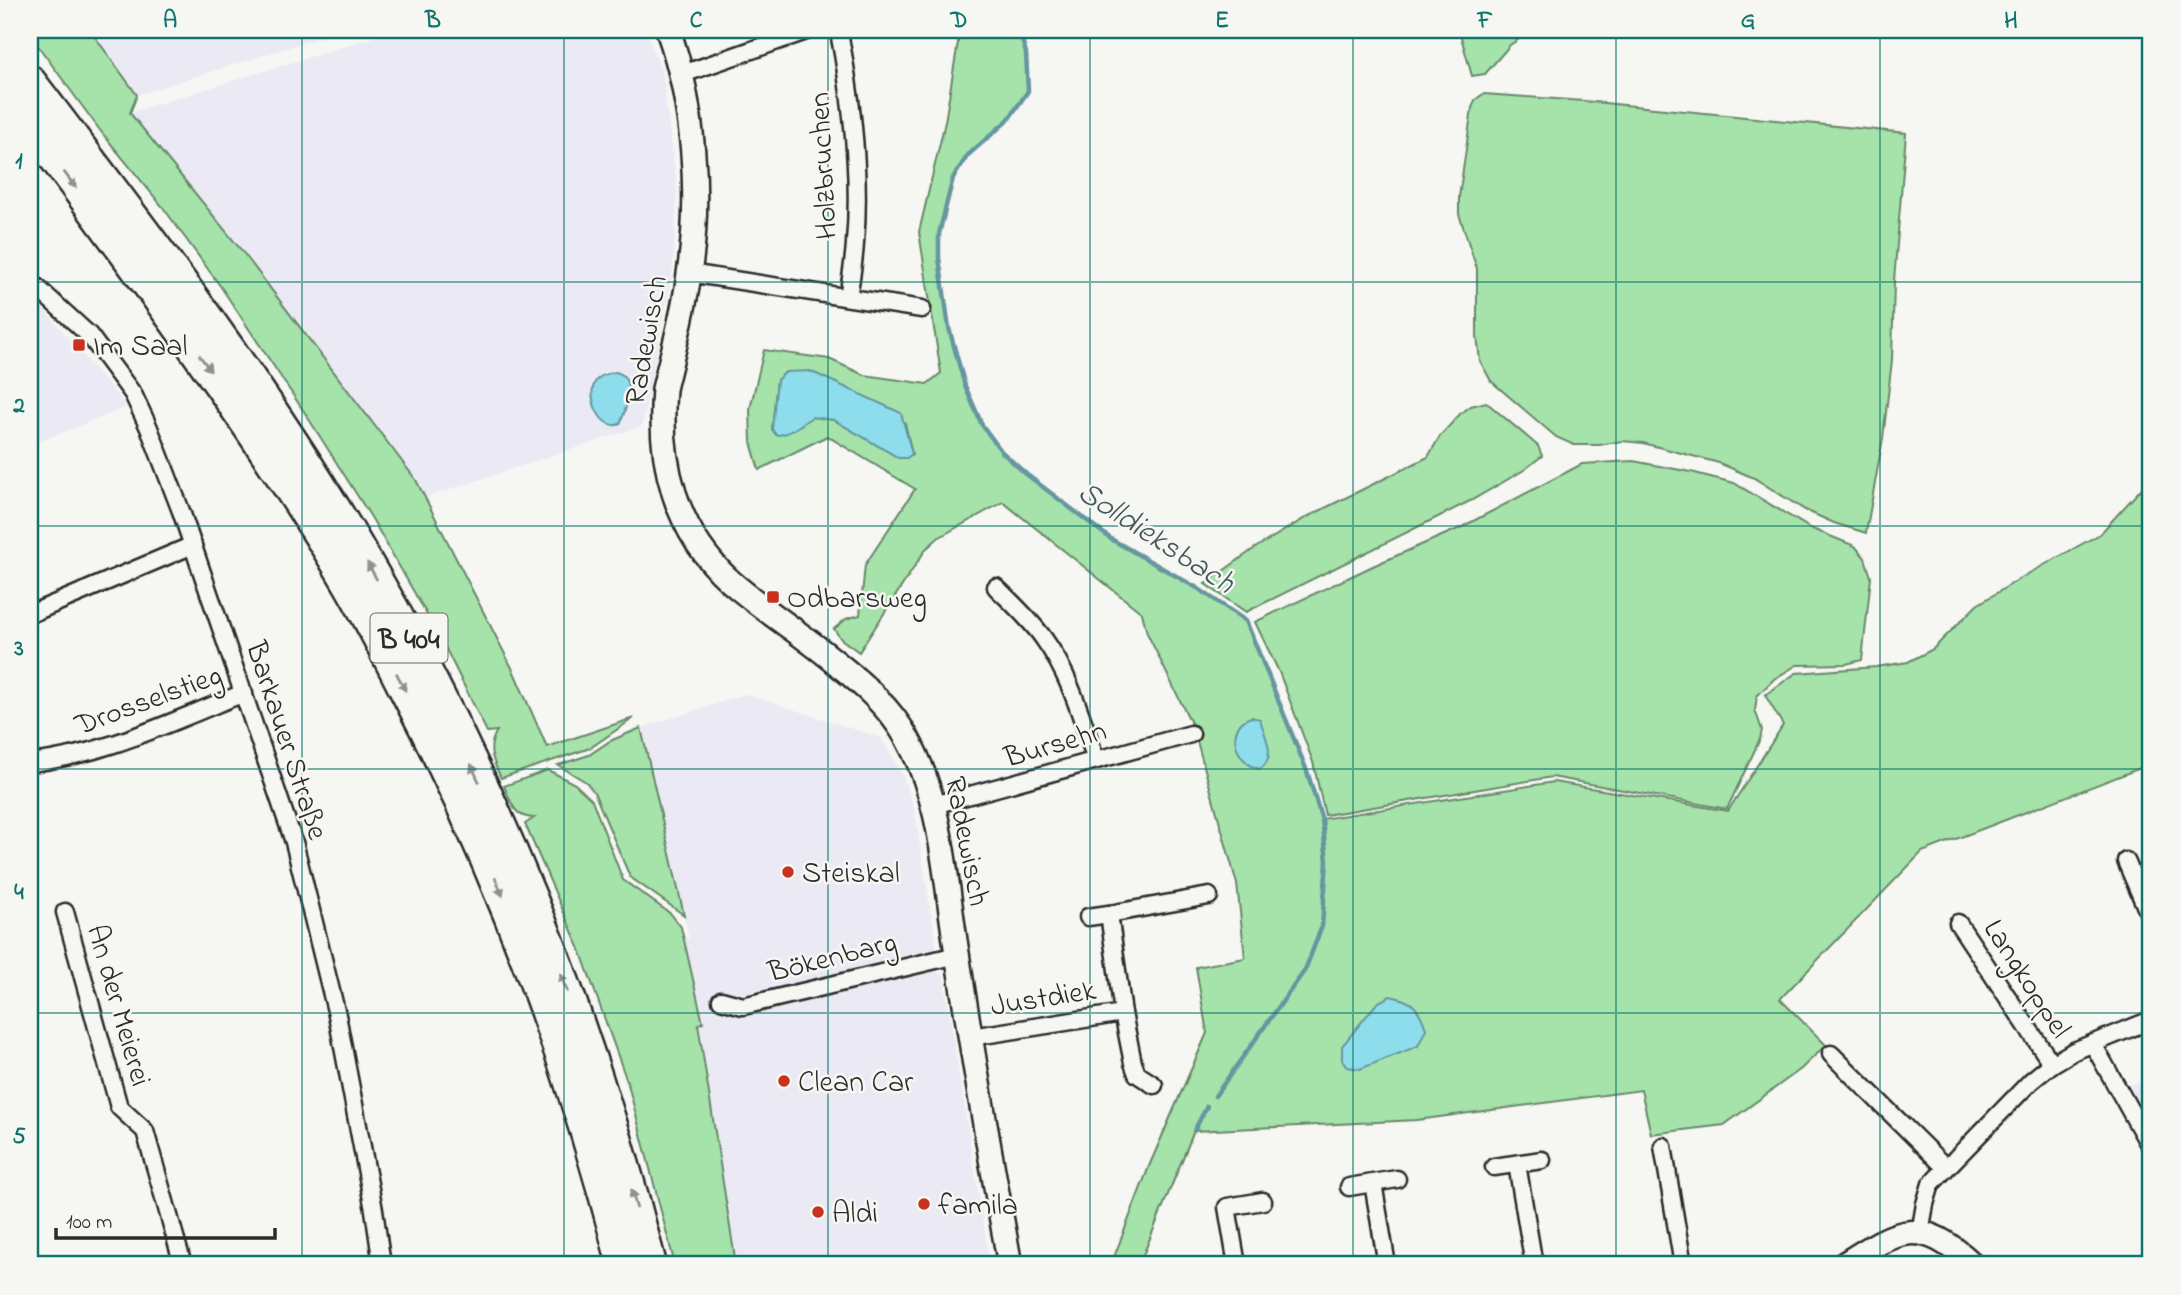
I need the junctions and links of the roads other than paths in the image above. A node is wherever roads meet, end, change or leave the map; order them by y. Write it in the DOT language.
graph roads {
  1 [pos="668,30"];
  2 [pos="809,30"];
  3 [pos="839,31"];
  4 [pos="680,75"];
  5 [pos="30,81"];
  6 [pos="30,125"];
  7 [pos="690,273"];
  8 [pos="33,290"];
  9 [pos="848,297"];
  10 [pos="922,309"];
  11 [pos="193,545"];
  12 [pos="996,587"];
  13 [pos="30,614"];
  14 [pos="244,693"];
  15 [pos="1191,734"];
  16 [pos="1096,760"];
  17 [pos="30,762"];
  18 [pos="934,805"];
  19 [pos="2126,861"];
  20 [pos="1209,896"];
  21 [pos="65,912"];
  22 [pos="1109,914"];
  23 [pos="1088,917"];
  24 [pos="2151,919"];
  25 [pos="1958,923"];
  26 [pos="957,955"];
  27 [pos="721,1000"];
  28 [pos="1123,1013"];
  29 [pos="2151,1020"];
  30 [pos="971,1037"];
  31 [pos="2093,1044"];
  32 [pos="1831,1054"];
  33 [pos="2052,1065"];
  34 [pos="1154,1085"];
  35 [pos="1663,1146"];
  36 [pos="2151,1148"];
  37 [pos="1542,1160"];
  38 [pos="1517,1164"];
  39 [pos="1494,1167"];
  40 [pos="1945,1167"];
  41 [pos="1397,1179"];
  42 [pos="1373,1183"];
  43 [pos="1349,1187"];
  44 [pos="1263,1201"];
  45 [pos="1920,1233"];
  46 [pos="183,1265"];
  47 [pos="382,1265"];
  48 [pos="623,1265"];
  49 [pos="651,1265"];
  50 [pos="1010,1265"];
  51 [pos="1237,1265"];
  52 [pos="1387,1265"];
  53 [pos="1534,1265"];
  54 [pos="1683,1265"];
  55 [pos="1843,1265"];
  56 [pos="1973,1265"];
  1 -- 4 [label="street, Radewisch"];
  2 -- 4 [label="street"];
  3 -- 9 [label="street, Holzbruchen"];
  4 -- 7 [label="street, Radewisch"];
  49 -- 5 [label="highway, B 404, one-way"];
  6 -- 48 [label="highway, B 404, one-way"];
  7 -- 9 [label="street"];
  7 -- 18 [label="street, Radewisch"];
  8 -- 11 [label="street, Barkauer Straße"];
  9 -- 10 [label="street"];
  11 -- 13 [label="street"];
  11 -- 14 [label="street, Barkauer Straße"];
  12 -- 16 [label="street"];
  14 -- 17 [label="street, Drosselstieg"];
  14 -- 47 [label="street, Barkauer Straße"];
  15 -- 16 [label="street, Bursehn"];
  16 -- 18 [label="street, Bursehn"];
  18 -- 26 [label="street, Radewisch"];
  19 -- 24 [label="street"];
  20 -- 22 [label="street"];
  21 -- 46 [label="street, An der Meierei"];
  22 -- 23 [label="street"];
  22 -- 28 [label="street, Justdiek"];
  25 -- 33 [label="street, Langkoppel"];
  26 -- 27 [label="street, Bökenbarg"];
  26 -- 30 [label="street, Radewisch"];
  28 -- 30 [label="street, Justdiek"];
  28 -- 34 [label="street, Justdiek"];
  29 -- 31 [label="street"];
  30 -- 50 [label="street, Radewisch"];
  31 -- 33 [label="street"];
  31 -- 36 [label="street"];
  32 -- 40 [label="street"];
  33 -- 40 [label="street"];
  35 -- 54 [label="street"];
  37 -- 38 [label="street"];
  38 -- 39 [label="street"];
  38 -- 53 [label="street"];
  40 -- 45 [label="street"];
  41 -- 42 [label="street"];
  42 -- 43 [label="street"];
  42 -- 52 [label="street"];
  44 -- 51 [label="street"];
  45 -- 55 [label="street"];
  45 -- 56 [label="street"];
}
